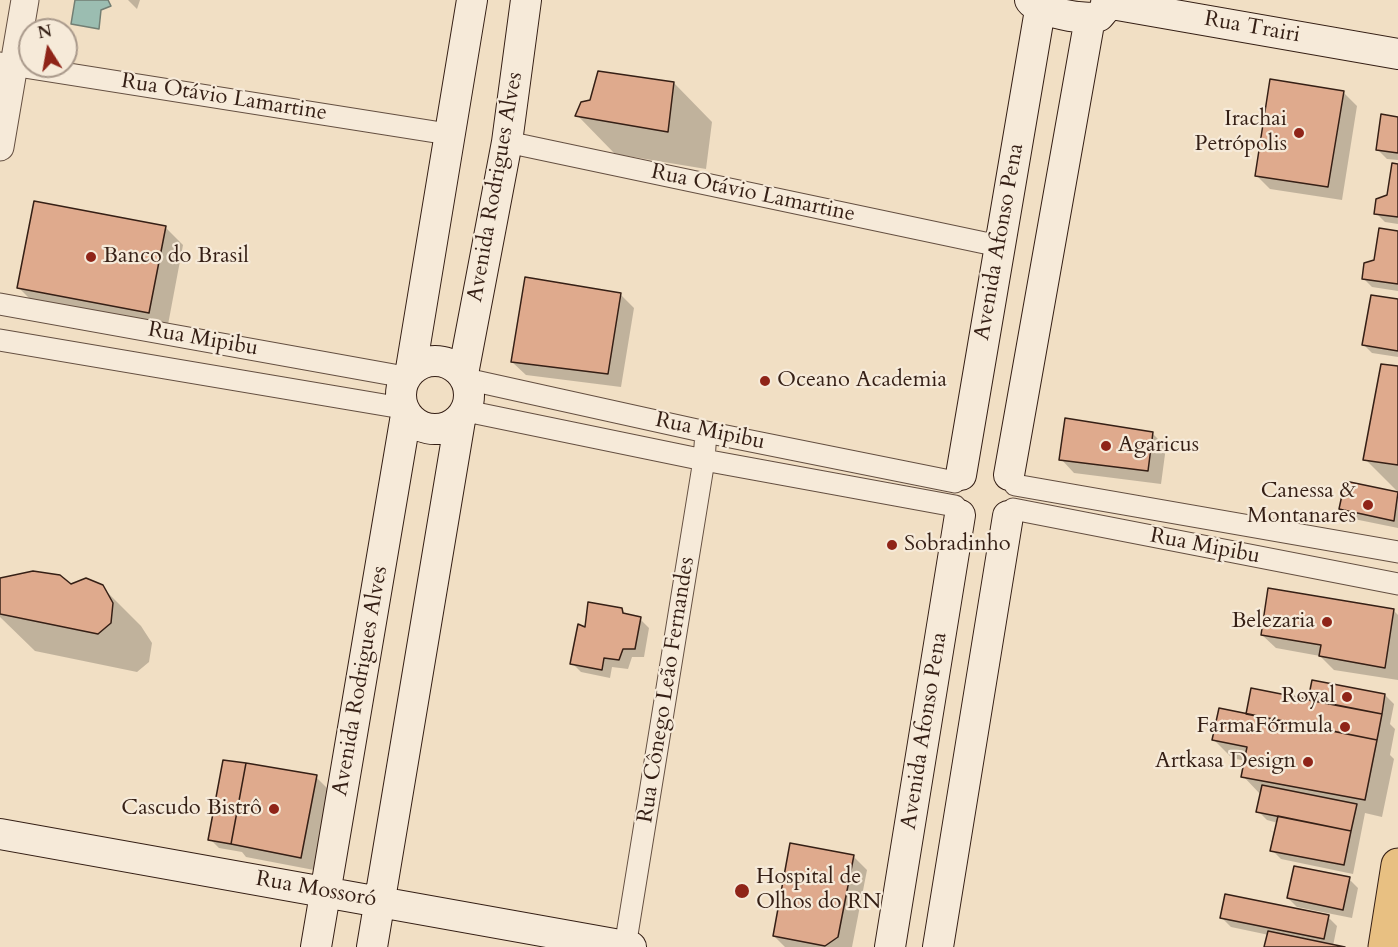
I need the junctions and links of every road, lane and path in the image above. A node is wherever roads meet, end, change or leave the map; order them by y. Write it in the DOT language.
graph roads {
  1 [pos="25,0"];
  2 [pos="472,0"];
  3 [pos="526,0"];
  4 [pos="1035,5"];
  5 [pos="1101,7"];
  6 [pos="1398,54"];
  7 [pos="6,64"];
  8 [pos="448,134"];
  9 [pos="507,142"];
  10 [pos="0,147"];
  11 [pos="999,246"];
  12 [pos="0,304"];
  13 [pos="0,340"];
  14 [pos="408,373"];
  15 [pos="464,376"];
  16 [pos="404,412"];
  17 [pos="463,415"];
  18 [pos="706,432"];
  19 [pos="704,460"];
  20 [pos="958,494"];
  21 [pos="1011,496"];
  22 [pos="1398,552"];
  23 [pos="1398,585"];
  24 [pos="0,834"];
  25 [pos="1398,865"];
  26 [pos="324,892"];
  27 [pos="379,900"];
  28 [pos="316,947"];
  29 [pos="372,947"];
  30 [pos="627,947"];
  31 [pos="890,947"];
  32 [pos="938,947"];
  33 [pos="1385,947"];
  1 -- 7 [label="street"];
  2 -- 8 [label="main road"];
  3 -- 9 [label="main road, Avenida Rodrigues Alves"];
  4 -- 5 [label="main road, Rua Trairi"];
  4 -- 11 [label="main road, Avenida Afonso Pena"];
  5 -- 6 [label="main road, Rua Trairi"];
  5 -- 21 [label="main road"];
  7 -- 8 [label="street, Rua Otávio Lamartine"];
  7 -- 10 [label="street"];
  8 -- 14 [label="main road"];
  9 -- 11 [label="street, Rua Otávio Lamartine"];
  9 -- 15 [label="main road, Avenida Rodrigues Alves"];
  11 -- 20 [label="main road, Avenida Afonso Pena"];
  12 -- 14 [label="street, Rua Mipibu"];
  13 -- 16 [label="street, Rua Mipibu"];
  14 -- 15 [label="main road"];
  14 -- 16 [label="main road"];
  15 -- 17 [label="main road"];
  15 -- 18 [label="street, Rua Mipibu"];
  16 -- 17 [label="main road"];
  16 -- 26 [label="main road, Avenida Rodrigues Alves"];
  17 -- 19 [label="street, Rua Mipibu"];
  17 -- 27 [label="main road"];
  18 -- 19 [label="street, Rua Cônego Leão Fernandes"];
  18 -- 20 [label="street, Rua Mipibu"];
  19 -- 20 [label="street, Rua Mipibu"];
  19 -- 30 [label="street, Rua Cônego Leão Fernandes"];
  20 -- 21 [label="main road"];
  20 -- 21 [label="main road"];
  20 -- 31 [label="main road, Avenida Afonso Pena"];
  21 -- 22 [label="street, Rua Mipibu"];
  21 -- 23 [label="street, Rua Mipibu"];
  21 -- 32 [label="main road"];
  24 -- 26 [label="main road, Rua Mossoró"];
  25 -- 33 [label="main road"];
  26 -- 27 [label="main road, Rua Mossoró"];
  26 -- 28 [label="main road, Avenida Rodrigues Alves"];
  27 -- 29 [label="main road"];
  27 -- 30 [label="main road, Rua Mossoró"];
}
